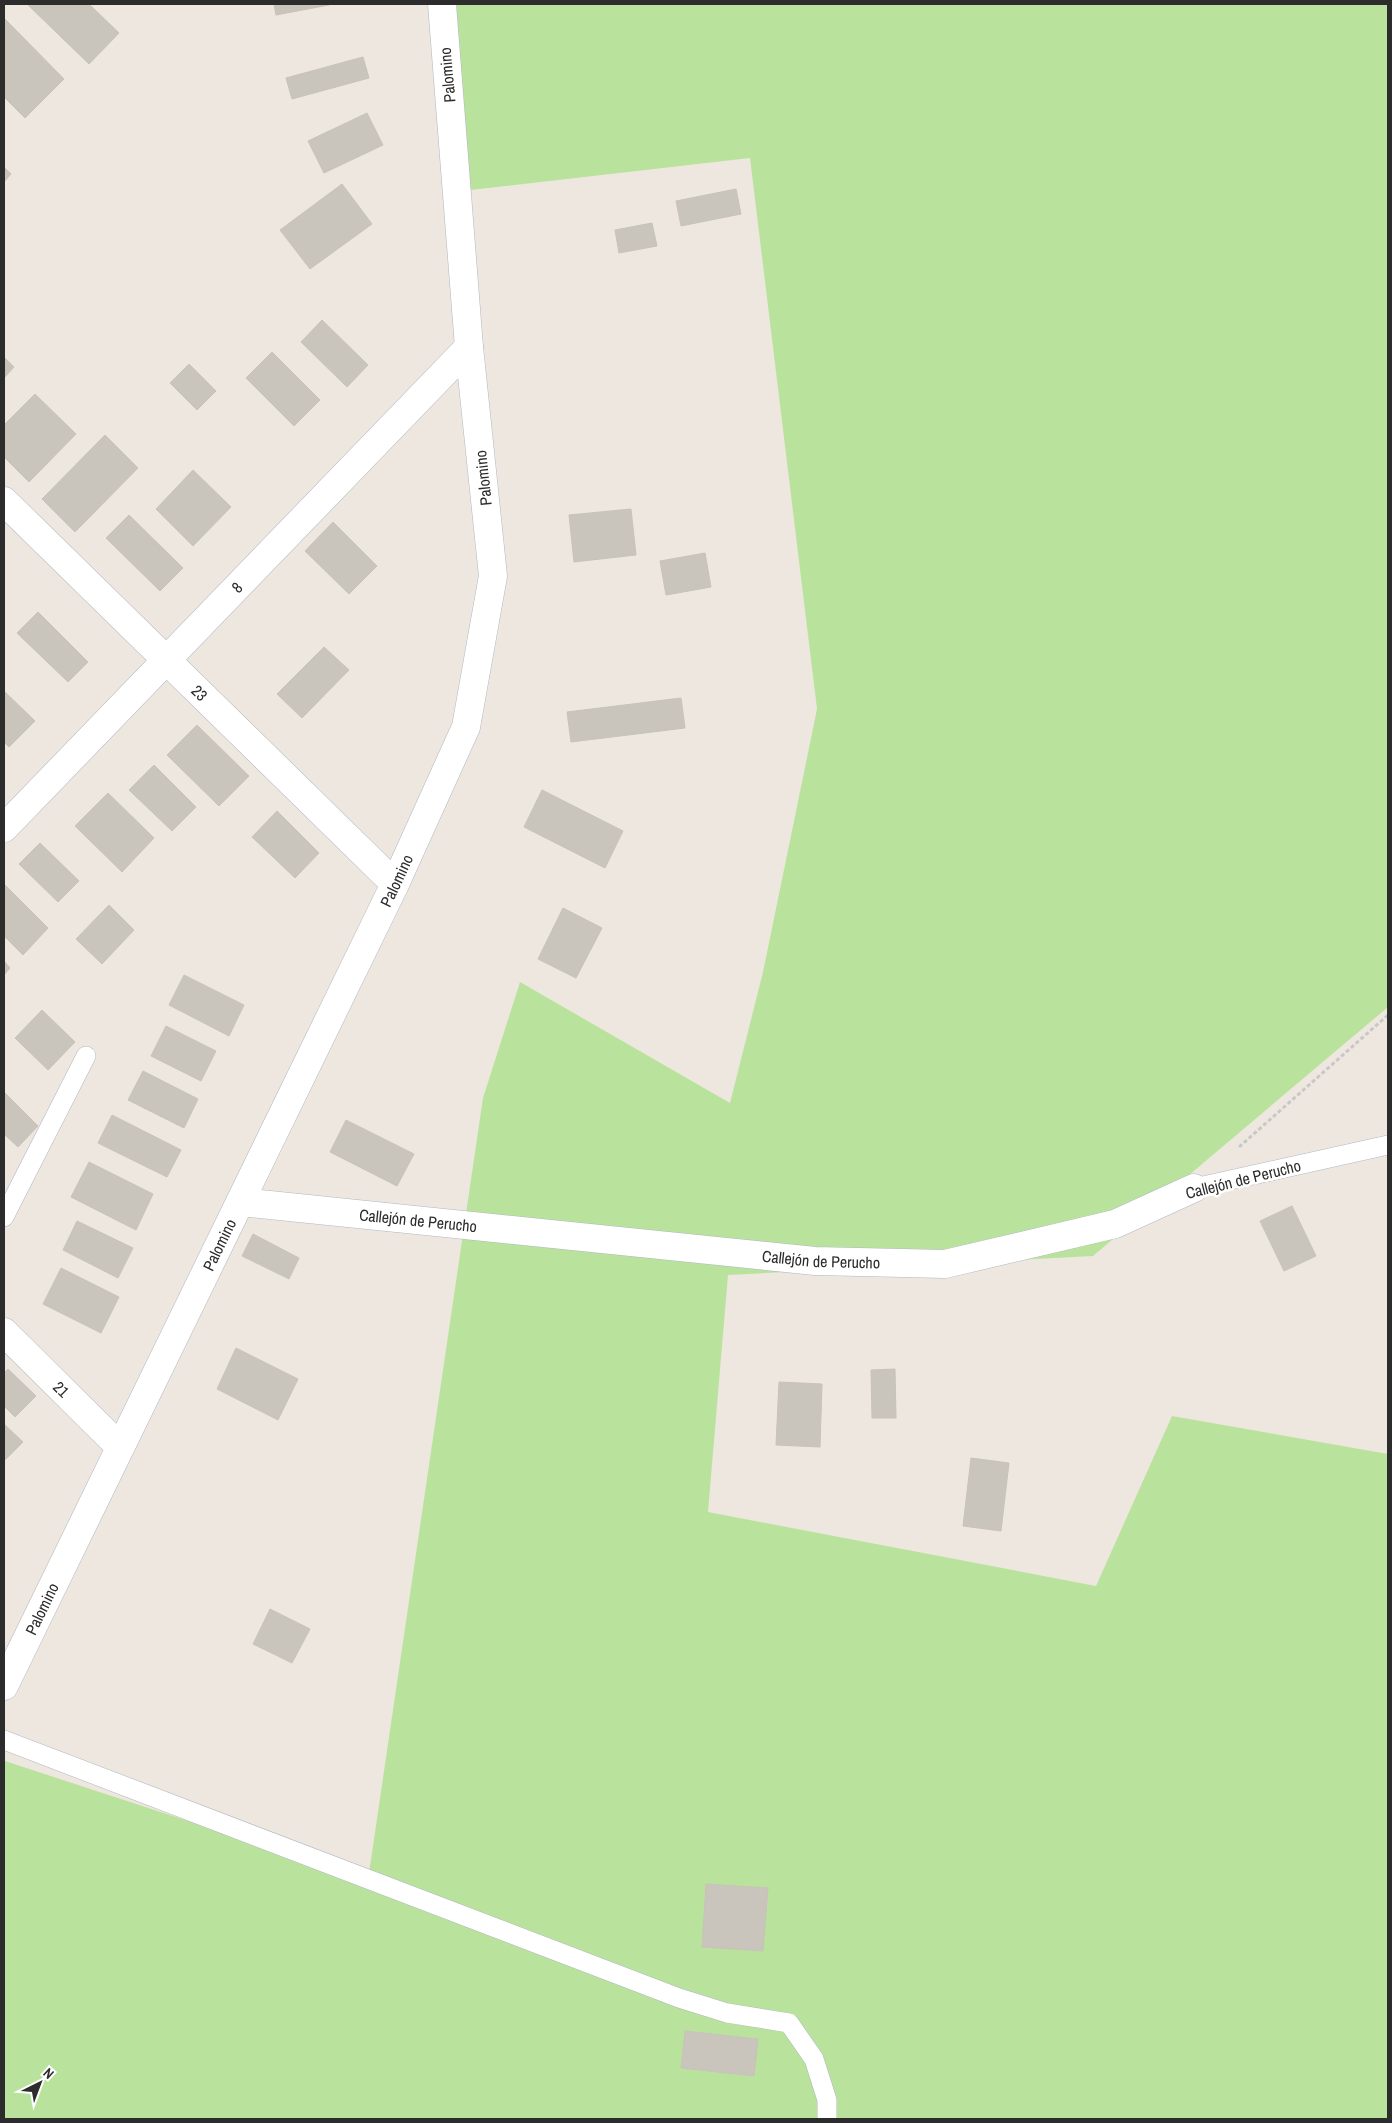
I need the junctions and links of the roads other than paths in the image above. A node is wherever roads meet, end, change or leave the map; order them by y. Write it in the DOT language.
graph roads {
  1 [pos="442,4"];
  2 [pos="469,347"];
  3 [pos="4,501"];
  4 [pos="166,660"];
  5 [pos="4,828"];
  6 [pos="396,884"];
  7 [pos="86,1056"];
  8 [pos="1388,1145"];
  9 [pos="1194,1188"];
  10 [pos="240,1202"];
  11 [pos="4,1217"];
  12 [pos="4,1332"];
  13 [pos="120,1447"];
  14 [pos="4,1686"];
  15 [pos="4,1740"];
  16 [pos="826,2119"];
  1 -- 2 [label="street, Palomino"];
  2 -- 4 [label="street, 8"];
  2 -- 6 [label="street, Palomino"];
  3 -- 4 [label="street, 23"];
  4 -- 5 [label="street, 8"];
  4 -- 6 [label="street, 23"];
  6 -- 10 [label="street, Palomino"];
  7 -- 11 [label="lane"];
  8 -- 9 [label="lane, Callejón de Perucho"];
  9 -- 10 [label="street, Callejón de Perucho"];
  10 -- 13 [label="street, Palomino"];
  12 -- 13 [label="street, 21"];
  13 -- 14 [label="street, Palomino"];
  15 -- 16 [label="lane"];
}
